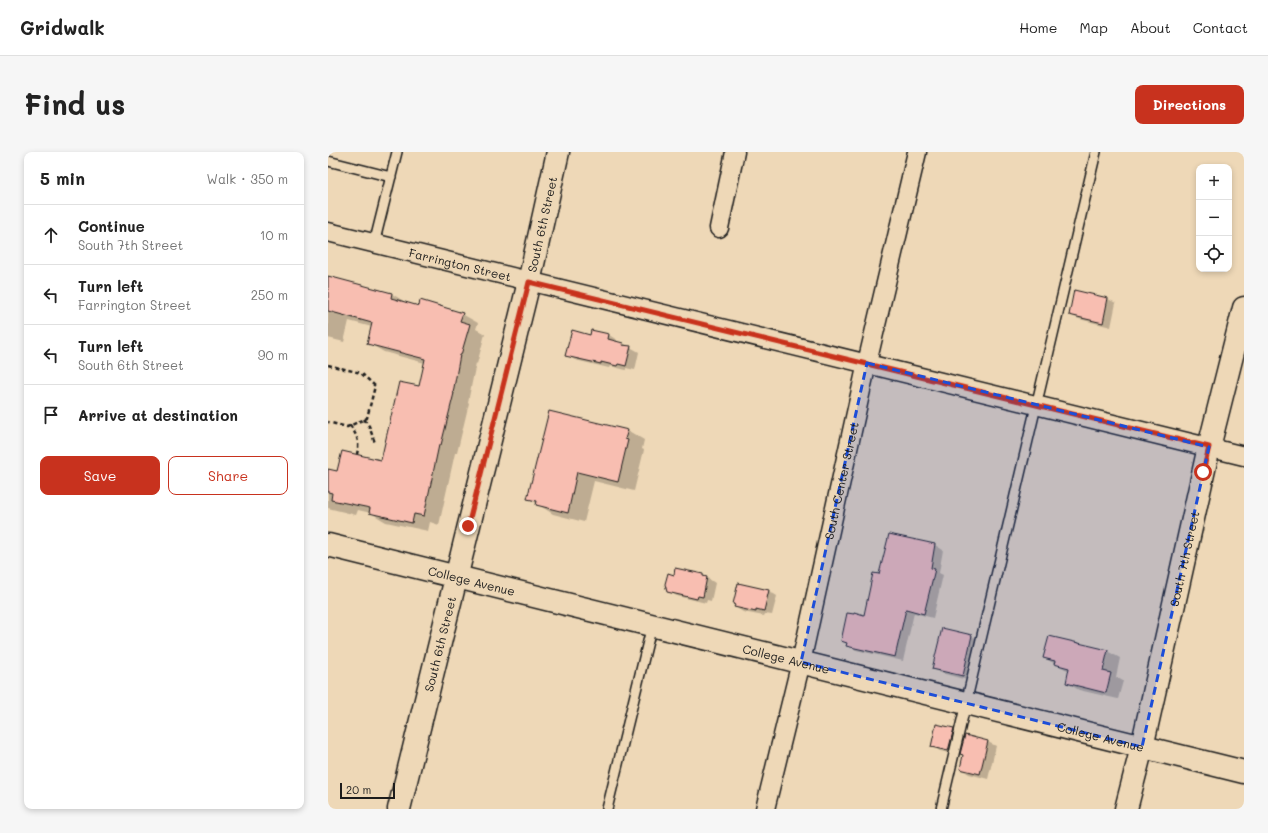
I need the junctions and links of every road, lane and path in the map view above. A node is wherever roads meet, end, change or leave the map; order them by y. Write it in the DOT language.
graph roads {
  1 [pos="397,152"];
  2 [pos="558,152"];
  3 [pos="735,152"];
  4 [pos="917,152"];
  5 [pos="1096,152"];
  6 [pos="328,161"];
  7 [pos="391,177"];
  8 [pos="719,228"];
  9 [pos="328,232"];
  10 [pos="374,244"];
  11 [pos="529,282"];
  12 [pos="1244,308"];
  13 [pos="867,363"];
  14 [pos="328,365"];
  15 [pos="1037,405"];
  16 [pos="364,419"];
  17 [pos="328,422"];
  18 [pos="350,425"];
  19 [pos="375,443"];
  20 [pos="1209,447"];
  21 [pos="357,454"];
  22 [pos="1244,456"];
  23 [pos="328,545"];
  24 [pos="456,576"];
  25 [pos="652,625"];
  26 [pos="801,662"];
  27 [pos="967,704"];
  28 [pos="1142,747"];
  29 [pos="1244,772"];
  30 [pos="399,809"];
  31 [pos="607,809"];
  32 [pos="765,809"];
  33 [pos="942,809"];
  34 [pos="1126,809"];
  1 -- 7 [label="lane"];
  2 -- 11 [label="street, South 6th Street"];
  3 -- 8 [label="street"];
  4 -- 13 [label="street, South Center Street"];
  5 -- 15 [label="lane"];
  6 -- 7 [label="lane"];
  7 -- 10 [label="lane"];
  9 -- 10 [label="street, Farrington Street"];
  10 -- 11 [label="street, Farrington Street"];
  11 -- 13 [label="street, Farrington Street"];
  11 -- 24 [label="street, South 6th Street"];
  12 -- 20 [label="street, South 7th Street"];
  13 -- 15 [label="street, Farrington Street"];
  13 -- 26 [label="street, South Center Street"];
  14 -- 16 [label="path"];
  15 -- 20 [label="street, Farrington Street"];
  15 -- 27 [label="lane"];
  16 -- 18 [label="path"];
  16 -- 19 [label="path"];
  17 -- 18 [label="path"];
  18 -- 21 [label="path"];
  20 -- 22 [label="street, Farrington Street"];
  20 -- 28 [label="street, South 7th Street"];
  23 -- 24 [label="street, College Avenue"];
  24 -- 25 [label="street, College Avenue"];
  24 -- 30 [label="street, South 6th Street"];
  25 -- 26 [label="street, College Avenue"];
  25 -- 31 [label="lane"];
  26 -- 27 [label="street, College Avenue"];
  26 -- 32 [label="street, South Center Street"];
  27 -- 28 [label="street, College Avenue"];
  27 -- 33 [label="lane"];
  28 -- 29 [label="street, College Avenue"];
  28 -- 34 [label="street, South 7th Street"];
}
